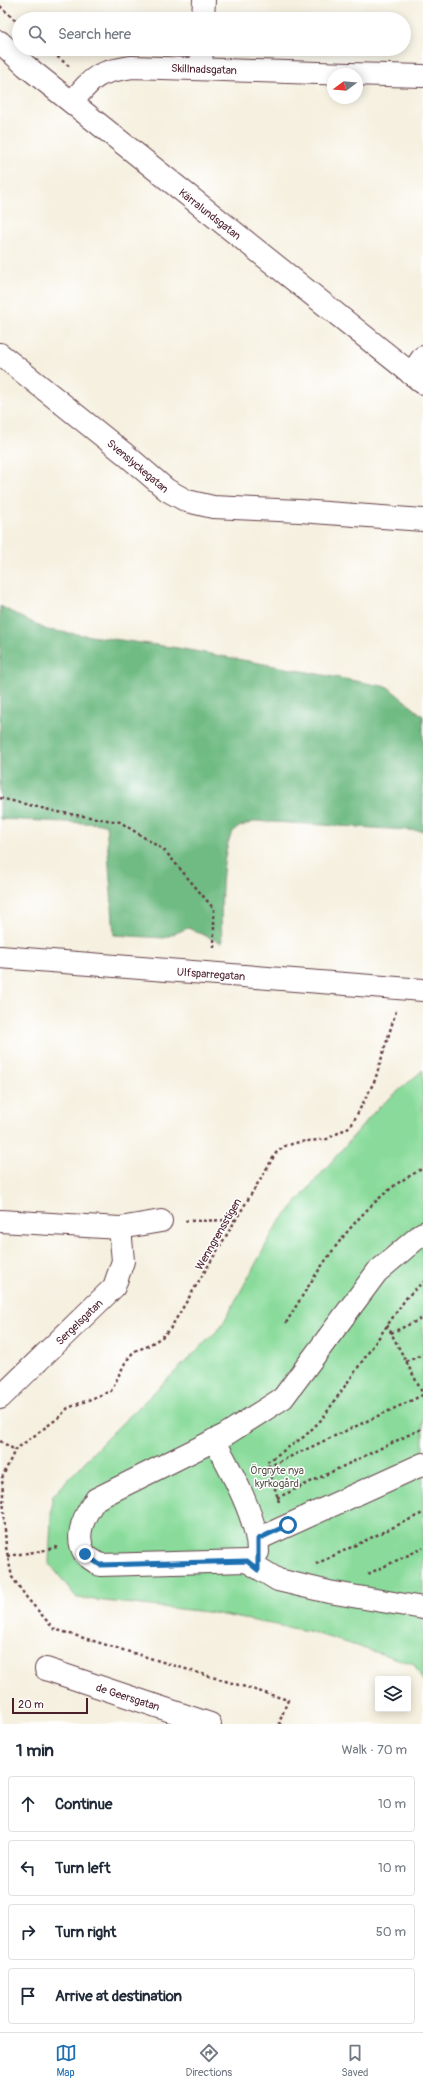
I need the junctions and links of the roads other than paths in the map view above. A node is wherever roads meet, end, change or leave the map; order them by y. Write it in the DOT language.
graph roads {
  1 [pos="204,0"];
  2 [pos="203,12"];
  3 [pos="0,42"];
  4 [pos="12,53"];
  5 [pos="15,56"];
  6 [pos="201,59"];
  7 [pos="327,72"];
  8 [pos="363,74"];
  9 [pos="423,76"];
  10 [pos="72,102"];
  11 [pos="0,354"];
  12 [pos="419,372"];
  13 [pos="423,520"];
  14 [pos="0,957"];
  15 [pos="423,990"];
  16 [pos="0,1221"];
  17 [pos="161,1221"];
  18 [pos="120,1228"];
  19 [pos="423,1233"];
  20 [pos="0,1398"];
  21 [pos="214,1440"];
  22 [pos="423,1464"];
  23 [pos="258,1539"];
  24 [pos="258,1570"];
  25 [pos="423,1608"];
  26 [pos="46,1669"];
  27 [pos="210,1724"];
  1 -- 2 [label="street"];
  3 -- 4 [label="street, Kärralundsgatan"];
  5 -- 10 [label="street, Kärralundsgatan"];
  6 -- 7 [label="street, Skillnadsgatan"];
  6 -- 10 [label="street, Skillnadsgatan"];
  8 -- 9 [label="street, Skillnadsgatan"];
  10 -- 12 [label="street, Kärralundsgatan"];
  11 -- 13 [label="street, Svenslyckegatan"];
  14 -- 15 [label="street, Ulfsparregatan"];
  16 -- 18 [label="street"];
  17 -- 18 [label="street"];
  18 -- 20 [label="street, Sergelsgatan"];
  19 -- 21 [label="street"];
  21 -- 23 [label="street"];
  21 -- 24 [label="street"];
  22 -- 23 [label="street"];
  23 -- 24 [label="street"];
  24 -- 25 [label="street"];
  26 -- 27 [label="street, de Geersgatan"];
}
